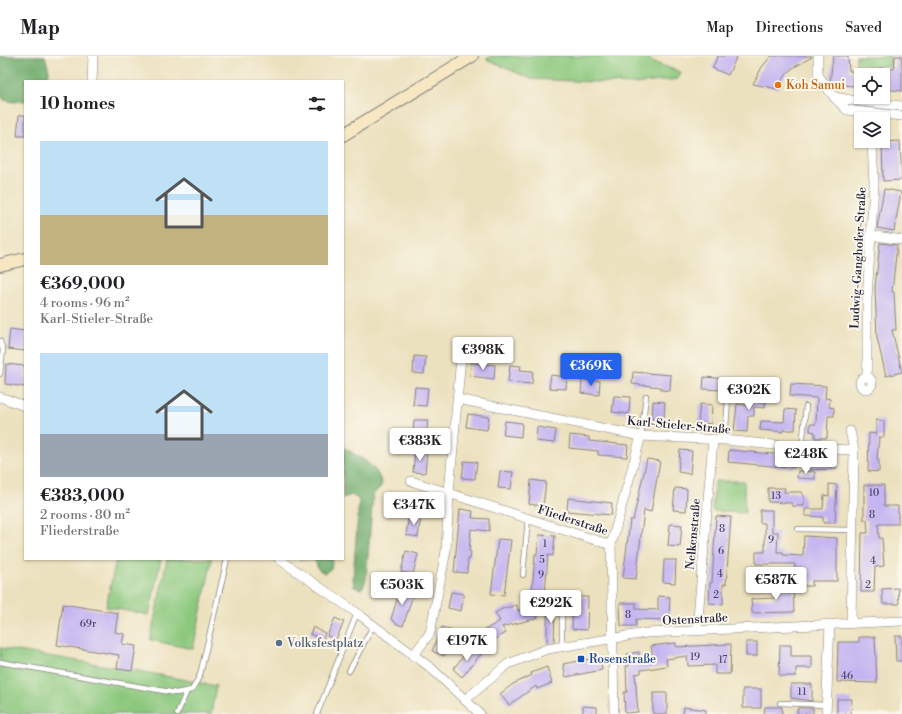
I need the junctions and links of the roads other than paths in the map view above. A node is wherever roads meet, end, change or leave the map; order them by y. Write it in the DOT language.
graph roads {
  1 [pos="93,56"];
  2 [pos="472,56"];
  3 [pos="818,56"];
  4 [pos="92,80"];
  5 [pos="834,97"];
  6 [pos="854,100"];
  7 [pos="881,104"];
  8 [pos="902,106"];
  9 [pos="855,112"];
  10 [pos="890,116"];
  11 [pos="902,116"];
  12 [pos="344,134"];
  13 [pos="872,148"];
  14 [pos="870,235"];
  15 [pos="902,240"];
  16 [pos="24,259"];
  17 [pos="0,265"];
  18 [pos="0,341"];
  19 [pos="461,357"];
  20 [pos="0,374"];
  21 [pos="866,377"];
  22 [pos="646,396"];
  23 [pos="0,397"];
  24 [pos="457,399"];
  25 [pos="728,400"];
  26 [pos="24,406"];
  27 [pos="806,406"];
  28 [pos="850,431"];
  29 [pos="640,436"];
  30 [pos="713,440"];
  31 [pos="725,440"];
  32 [pos="802,448"];
  33 [pos="854,450"];
  34 [pos="410,480"];
  35 [pos="449,492"];
  36 [pos="528,518"];
  37 [pos="798,529"];
  38 [pos="853,530"];
  39 [pos="611,545"];
  40 [pos="227,560"];
  41 [pos="279,560"];
  42 [pos="523,575"];
  43 [pos="562,600"];
  44 [pos="357,614"];
  45 [pos="902,621"];
  46 [pos="851,623"];
  47 [pos="830,624"];
  48 [pos="373,626"];
  49 [pos="696,630"];
  50 [pos="614,637"];
  51 [pos="562,647"];
  52 [pos="414,656"];
  53 [pos="0,662"];
  54 [pos="349,671"];
  55 [pos="187,691"];
  56 [pos="465,700"];
  57 [pos="780,703"];
  58 [pos="826,709"];
  59 [pos="177,714"];
  60 [pos="317,714"];
  61 [pos="480,714"];
  62 [pos="614,714"];
  1 -- 4 [label="street"];
  2 -- 12 [label="main road"];
  3 -- 5 [label="street"];
  5 -- 6 [label="street"];
  5 -- 9 [label="street"];
  7 -- 8 [label="street"];
  10 -- 11 [label="street"];
  13 -- 14 [label="street, Ludwig-Ganghofer-Straße"];
  14 -- 15 [label="street"];
  14 -- 21 [label="street, Ludwig-Ganghofer-Straße"];
  16 -- 17 [label="main road"];
  18 -- 20 [label="lane"];
  19 -- 24 [label="street"];
  22 -- 29 [label="lane"];
  23 -- 26 [label="street"];
  24 -- 29 [label="street, Karl-Stieler-Straße"];
  24 -- 35 [label="street"];
  25 -- 31 [label="lane"];
  27 -- 32 [label="lane"];
  28 -- 33 [label="street"];
  29 -- 30 [label="street, Karl-Stieler-Straße"];
  29 -- 39 [label="street"];
  30 -- 31 [label="street, Karl-Stieler-Straße"];
  30 -- 49 [label="street, Nelkenstraße"];
  31 -- 32 [label="street, Karl-Stieler-Straße"];
  32 -- 33 [label="street, Karl-Stieler-Straße"];
  33 -- 38 [label="street"];
  34 -- 35 [label="street, Fliederstraße"];
  35 -- 36 [label="street, Fliederstraße"];
  35 -- 52 [label="street"];
  36 -- 39 [label="street, Fliederstraße"];
  36 -- 42 [label="lane, Fliederstraße"];
  37 -- 38 [label="lane"];
  38 -- 46 [label="street"];
  39 -- 50 [label="street"];
  40 -- 55 [label="lane"];
  41 -- 44 [label="street"];
  43 -- 51 [label="lane"];
  44 -- 48 [label="street"];
  44 -- 60 [label="lane"];
  45 -- 46 [label="street, Ostenstraße"];
  46 -- 47 [label="street, Ostenstraße"];
  47 -- 49 [label="street, Ostenstraße"];
  47 -- 58 [label="street"];
  48 -- 52 [label="street"];
  48 -- 54 [label="lane"];
  49 -- 50 [label="street, Ostenstraße"];
  50 -- 51 [label="street, Ostenstraße"];
  50 -- 62 [label="street"];
  51 -- 56 [label="street, Ostenstraße"];
  52 -- 56 [label="street"];
  53 -- 55 [label="lane"];
  55 -- 59 [label="lane"];
  56 -- 61 [label="street"];
  57 -- 58 [label="lane"];
}
